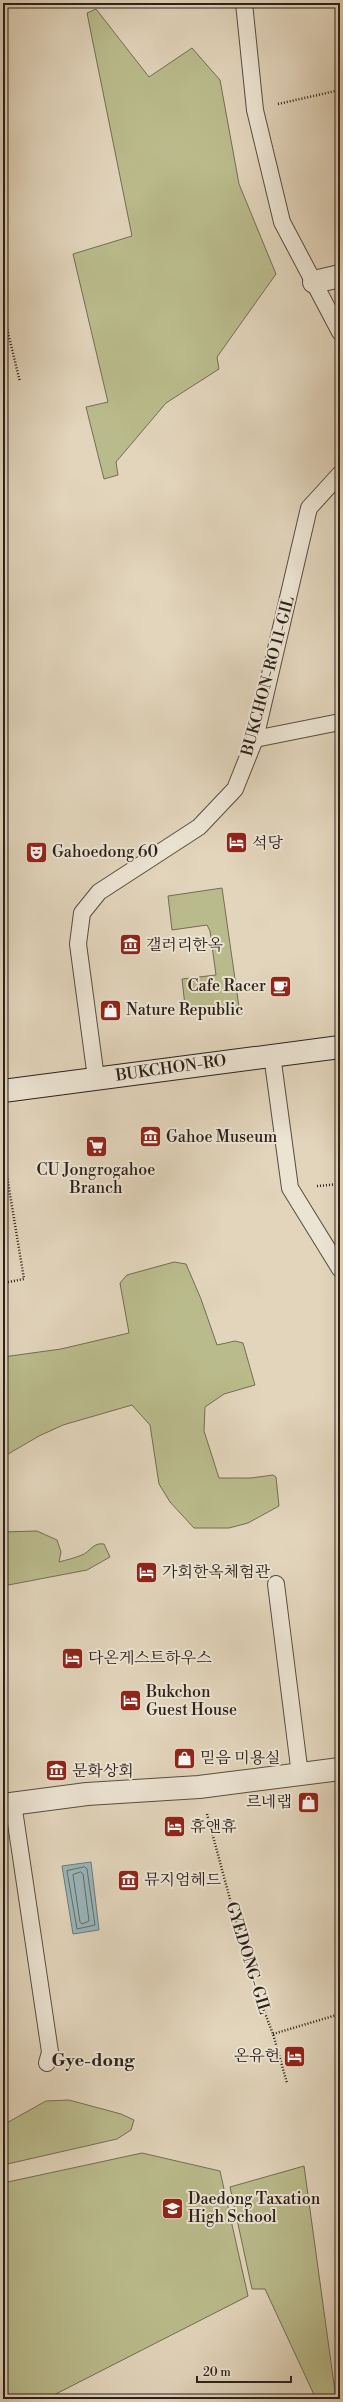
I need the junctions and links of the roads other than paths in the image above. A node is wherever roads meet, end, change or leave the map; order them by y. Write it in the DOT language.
graph roads {
  1 [pos="244,3"];
  2 [pos="340,276"];
  3 [pos="314,282"];
  4 [pos="340,332"];
  5 [pos="340,474"];
  6 [pos="340,722"];
  7 [pos="255,739"];
  8 [pos="340,1046"];
  9 [pos="272,1054"];
  10 [pos="96,1078"];
  11 [pos="3,1091"];
  12 [pos="340,1269"];
  13 [pos="276,1584"];
  14 [pos="340,1769"];
  15 [pos="300,1775"];
  16 [pos="8,1804"];
  17 [pos="47,2063"];
  1 -- 3 [label="lane"];
  2 -- 3 [label="street"];
  3 -- 4 [label="lane"];
  5 -- 7 [label="lane, BUKCHON-RO 11-GIL"];
  6 -- 7 [label="lane"];
  7 -- 10 [label="lane, BUKCHON-RO 11-GIL"];
  8 -- 9 [label="street, BUKCHON-RO"];
  9 -- 10 [label="street, BUKCHON-RO"];
  9 -- 12 [label="lane"];
  10 -- 11 [label="street, BUKCHON-RO"];
  13 -- 15 [label="lane"];
  14 -- 15 [label="street"];
  15 -- 16 [label="street"];
  16 -- 17 [label="lane"];
}
